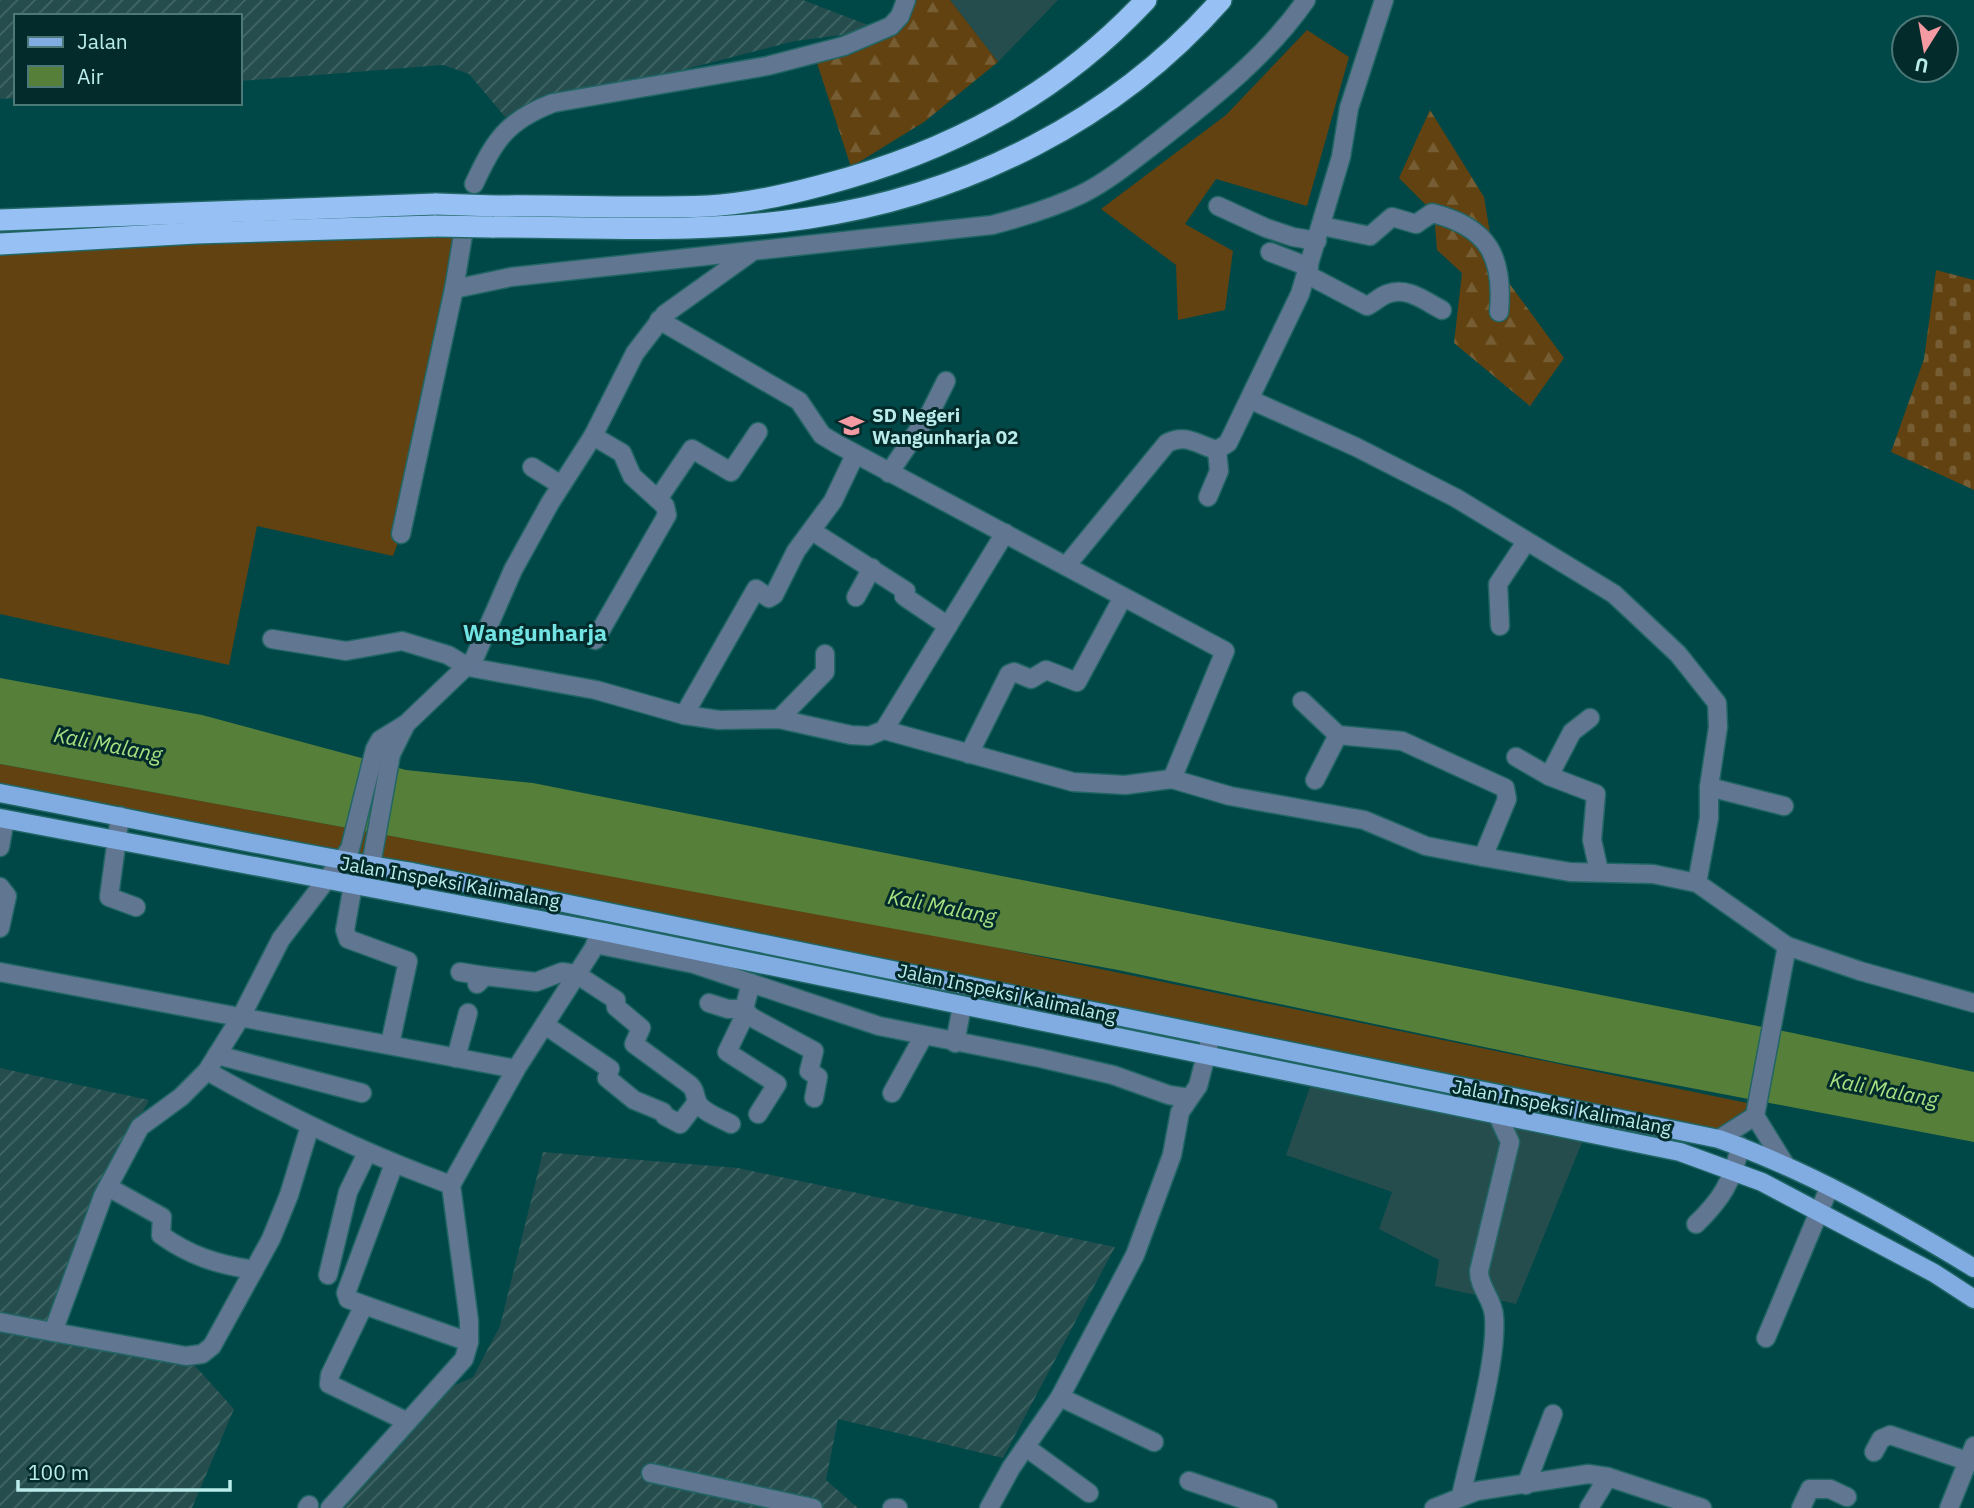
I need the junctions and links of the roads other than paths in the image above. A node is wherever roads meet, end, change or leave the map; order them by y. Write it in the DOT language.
graph roads {
  1 [pos="906,0"];
  2 [pos="1146,0"];
  3 [pos="1221,0"];
  4 [pos="1306,0"];
  5 [pos="1384,0"];
  6 [pos="474,184"];
  7 [pos="1218,206"];
  8 [pos="493,216"];
  9 [pos="0,220"];
  10 [pos="1320,234"];
  11 [pos="463,235"];
  12 [pos="0,244"];
  13 [pos="1270,251"];
  14 [pos="752,253"];
  15 [pos="694,258"];
  16 [pos="1307,270"];
  17 [pos="705,283"];
  18 [pos="454,289"];
  19 [pos="1442,310"];
  20 [pos="1499,312"];
  21 [pos="659,320"];
  22 [pos="946,382"];
  23 [pos="1251,400"];
  24 [pos="758,432"];
  25 [pos="593,436"];
  26 [pos="1217,450"];
  27 [pos="855,454"];
  28 [pos="531,467"];
  29 [pos="889,473"];
  30 [pos="561,485"];
  31 [pos="1208,497"];
  32 [pos="658,499"];
  33 [pos="813,531"];
  34 [pos="1005,533"];
  35 [pos="401,534"];
  36 [pos="1526,542"];
  37 [pos="1066,566"];
  38 [pos="872,568"];
  39 [pos="856,597"];
  40 [pos="1123,597"];
  41 [pos="948,626"];
  42 [pos="1500,626"];
  43 [pos="272,639"];
  44 [pos="595,640"];
  45 [pos="825,654"];
  46 [pos="468,667"];
  47 [pos="1302,701"];
  48 [pos="684,715"];
  49 [pos="1590,718"];
  50 [pos="779,719"];
  51 [pos="884,730"];
  52 [pos="1338,735"];
  53 [pos="383,751"];
  54 [pos="969,754"];
  55 [pos="1516,757"];
  56 [pos="1549,776"];
  57 [pos="1172,779"];
  58 [pos="1315,780"];
  59 [pos="1709,787"];
  60 [pos="0,793"];
  61 [pos="1784,806"];
  62 [pos="120,816"];
  63 [pos="2,818"];
  64 [pos="115,840"];
  65 [pos="0,847"];
  66 [pos="1483,857"];
  67 [pos="373,858"];
  68 [pos="339,861"];
  69 [pos="1600,872"];
  70 [pos="326,881"];
  71 [pos="1697,883"];
  72 [pos="354,885"];
  73 [pos="0,887"];
  74 [pos="136,906"];
  75 [pos="0,928"];
  76 [pos="599,938"];
  77 [pos="1787,946"];
  78 [pos="0,972"];
  79 [pos="460,972"];
  80 [pos="576,974"];
  81 [pos="810,974"];
  82 [pos="751,983"];
  83 [pos="803,1001"];
  84 [pos="709,1003"];
  85 [pos="1974,1003"];
  86 [pos="962,1006"];
  87 [pos="744,1009"];
  88 [pos="468,1013"];
  89 [pos="242,1015"];
  90 [pos="545,1025"];
  91 [pos="1211,1036"];
  92 [pos="923,1037"];
  93 [pos="955,1043"];
  94 [pos="390,1044"];
  95 [pos="217,1055"];
  96 [pos="1207,1056"];
  97 [pos="456,1058"];
  98 [pos="516,1069"];
  99 [pos="207,1071"];
  100 [pos="1466,1089"];
  101 [pos="362,1093"];
  102 [pos="892,1093"];
  103 [pos="814,1098"];
  104 [pos="1189,1098"];
  105 [pos="697,1102"];
  106 [pos="1462,1108"];
  107 [pos="1756,1109"];
  108 [pos="758,1114"];
  109 [pos="1498,1116"];
  110 [pos="731,1124"];
  111 [pos="310,1126"];
  112 [pos="1719,1139"];
  113 [pos="1740,1146"];
  114 [pos="367,1153"];
  115 [pos="394,1164"];
  116 [pos="1786,1166"];
  117 [pos="1735,1170"];
  118 [pos="451,1185"];
  119 [pos="108,1186"];
  120 [pos="1829,1188"];
  121 [pos="1819,1212"];
  122 [pos="1696,1224"];
  123 [pos="1947,1252"];
  124 [pos="1974,1268"];
  125 [pos="254,1270"];
  126 [pos="1934,1273"];
  127 [pos="327,1275"];
  128 [pos="1974,1299"];
  129 [pos="364,1305"];
  130 [pos="0,1322"];
  131 [pos="54,1332"];
  132 [pos="1766,1338"];
  133 [pos="469,1342"];
  134 [pos="1060,1397"];
  135 [pos="1553,1414"];
  136 [pos="406,1421"];
  137 [pos="1154,1442"];
  138 [pos="1027,1448"];
  139 [pos="1874,1452"];
  140 [pos="1971,1454"];
  141 [pos="651,1473"];
  142 [pos="1608,1477"];
  143 [pos="1189,1481"];
  144 [pos="1526,1485"];
  145 [pos="1089,1493"];
  146 [pos="1461,1496"];
  147 [pos="1847,1497"];
  148 [pos="1694,1507"];
  149 [pos="330,1508"];
  150 [pos="813,1508"];
  151 [pos="892,1508"];
  152 [pos="898,1508"];
  153 [pos="989,1508"];
  154 [pos="1268,1508"];
  155 [pos="1434,1508"];
  156 [pos="1589,1508"];
  157 [pos="1801,1508"];
  158 [pos="1949,1508"];
  1 -- 6 [label="street"];
  2 -- 8 [label="highway"];
  3 -- 8 [label="highway"];
  4 -- 14 [label="street"];
  5 -- 10 [label="street"];
  7 -- 10 [label="street"];
  8 -- 9 [label="highway, bridge"];
  8 -- 12 [label="highway, bridge"];
  10 -- 16 [label="street"];
  10 -- 20 [label="street"];
  11 -- 18 [label="street"];
  13 -- 16 [label="street"];
  14 -- 15 [label="street"];
  14 -- 17 [label="street"];
  15 -- 17 [label="street"];
  15 -- 18 [label="street"];
  16 -- 19 [label="street"];
  16 -- 23 [label="street"];
  17 -- 21 [label="street"];
  18 -- 35 [label="street"];
  21 -- 25 [label="street"];
  21 -- 27 [label="street"];
  22 -- 29 [label="street"];
  23 -- 26 [label="street"];
  23 -- 36 [label="street"];
  24 -- 32 [label="street"];
  25 -- 30 [label="street"];
  25 -- 32 [label="street"];
  26 -- 31 [label="street"];
  26 -- 37 [label="street"];
  27 -- 29 [label="street"];
  27 -- 33 [label="street"];
  28 -- 30 [label="street"];
  29 -- 34 [label="street"];
  30 -- 46 [label="street"];
  32 -- 44 [label="street"];
  33 -- 38 [label="street"];
  33 -- 48 [label="street"];
  34 -- 37 [label="street"];
  34 -- 41 [label="street"];
  36 -- 42 [label="street"];
  36 -- 59 [label="street"];
  37 -- 40 [label="street"];
  38 -- 39 [label="street"];
  38 -- 41 [label="street"];
  40 -- 54 [label="street"];
  40 -- 57 [label="street"];
  41 -- 51 [label="street"];
  43 -- 46 [label="street"];
  45 -- 50 [label="street"];
  46 -- 48 [label="street"];
  46 -- 53 [label="street"];
  47 -- 52 [label="street"];
  48 -- 50 [label="street"];
  49 -- 56 [label="street"];
  50 -- 51 [label="street"];
  51 -- 54 [label="street"];
  52 -- 58 [label="street"];
  52 -- 66 [label="street"];
  53 -- 67 [label="street"];
  53 -- 68 [label="street"];
  54 -- 57 [label="street"];
  55 -- 56 [label="street"];
  56 -- 69 [label="street"];
  57 -- 66 [label="street"];
  59 -- 61 [label="street"];
  59 -- 71 [label="street"];
  60 -- 62 [label="main road, Jalan Inspeksi Kalimalang"];
  62 -- 64 [label="street"];
  62 -- 68 [label="main road, Jalan Inspeksi Kalimalang"];
  63 -- 64 [label="main road, Jalan Inspeksi Kalimalang"];
  63 -- 65 [label="street"];
  64 -- 70 [label="main road, Jalan Inspeksi Kalimalang"];
  64 -- 74 [label="street"];
  66 -- 69 [label="street"];
  67 -- 68 [label="main road, Jalan Inspeksi Kalimalang"];
  67 -- 91 [label="main road, Jalan Inspeksi Kalimalang"];
  68 -- 70 [label="street"];
  69 -- 71 [label="street"];
  70 -- 72 [label="main road, Jalan Inspeksi Kalimalang"];
  70 -- 89 [label="street"];
  71 -- 77 [label="street"];
  72 -- 76 [label="main road, Jalan Inspeksi Kalimalang"];
  72 -- 94 [label="street"];
  73 -- 75 [label="street"];
  76 -- 80 [label="street"];
  76 -- 81 [label="main road, Jalan Inspeksi Kalimalang"];
  76 -- 82 [label="street"];
  77 -- 85 [label="street"];
  77 -- 107 [label="street"];
  78 -- 89 [label="street"];
  79 -- 80 [label="street"];
  80 -- 90 [label="street"];
  80 -- 105 [label="street"];
  81 -- 83 [label="street"];
  81 -- 86 [label="main road, Jalan Inspeksi Kalimalang"];
  82 -- 83 [label="street"];
  82 -- 87 [label="street"];
  83 -- 92 [label="street"];
  84 -- 87 [label="street"];
  86 -- 93 [label="street"];
  86 -- 96 [label="main road, Jalan Inspeksi Kalimalang"];
  87 -- 103 [label="street"];
  87 -- 108 [label="street"];
  88 -- 97 [label="street"];
  89 -- 94 [label="street"];
  89 -- 95 [label="street"];
  90 -- 98 [label="street"];
  90 -- 105 [label="street"];
  91 -- 96 [label="street"];
  91 -- 100 [label="main road, Jalan Inspeksi Kalimalang"];
  92 -- 93 [label="street"];
  92 -- 102 [label="street"];
  93 -- 104 [label="street"];
  94 -- 97 [label="street"];
  95 -- 99 [label="street"];
  95 -- 101 [label="street"];
  96 -- 104 [label="street"];
  96 -- 106 [label="main road, Jalan Inspeksi Kalimalang"];
  97 -- 98 [label="street"];
  98 -- 118 [label="street"];
  99 -- 111 [label="street"];
  99 -- 119 [label="street"];
  100 -- 106 [label="main road"];
  100 -- 112 [label="main road, Jalan Inspeksi Kalimalang"];
  104 -- 134 [label="street"];
  105 -- 110 [label="street"];
  106 -- 109 [label="main road, Jalan Inspeksi Kalimalang"];
  107 -- 112 [label="street"];
  107 -- 116 [label="street"];
  109 -- 117 [label="main road, Jalan Inspeksi Kalimalang"];
  109 -- 146 [label="street"];
  111 -- 114 [label="street"];
  111 -- 125 [label="street"];
  112 -- 113 [label="main road, Jalan Inspeksi Kalimalang"];
  113 -- 116 [label="main road, Jalan Inspeksi Kalimalang"];
  113 -- 117 [label="street"];
  114 -- 115 [label="street"];
  114 -- 127 [label="street"];
  115 -- 118 [label="street"];
  115 -- 129 [label="street"];
  116 -- 120 [label="main road, Jalan Inspeksi Kalimalang"];
  117 -- 121 [label="main road, Jalan Inspeksi Kalimalang"];
  117 -- 122 [label="street"];
  118 -- 133 [label="street"];
  119 -- 125 [label="street"];
  119 -- 131 [label="street"];
  120 -- 121 [label="street"];
  120 -- 123 [label="main road, Jalan Inspeksi Kalimalang"];
  121 -- 126 [label="main road, Jalan Inspeksi Kalimalang"];
  121 -- 132 [label="street"];
  123 -- 124 [label="main road, Jalan Inspeksi Kalimalang"];
  123 -- 126 [label="main road"];
  125 -- 131 [label="street"];
  126 -- 128 [label="main road, Jalan Inspeksi Kalimalang"];
  129 -- 133 [label="street"];
  129 -- 136 [label="street"];
  130 -- 131 [label="street"];
  133 -- 136 [label="street"];
  134 -- 137 [label="street"];
  134 -- 138 [label="street"];
  135 -- 144 [label="street"];
  136 -- 149 [label="street"];
  138 -- 145 [label="street"];
  138 -- 153 [label="street"];
  139 -- 140 [label="street"];
  140 -- 158 [label="street"];
  141 -- 150 [label="street"];
  142 -- 144 [label="street"];
  142 -- 148 [label="street"];
  142 -- 156 [label="street"];
  143 -- 154 [label="street"];
  144 -- 146 [label="street"];
  146 -- 155 [label="street"];
  147 -- 157 [label="street"];
  151 -- 152 [label="street"];
}
